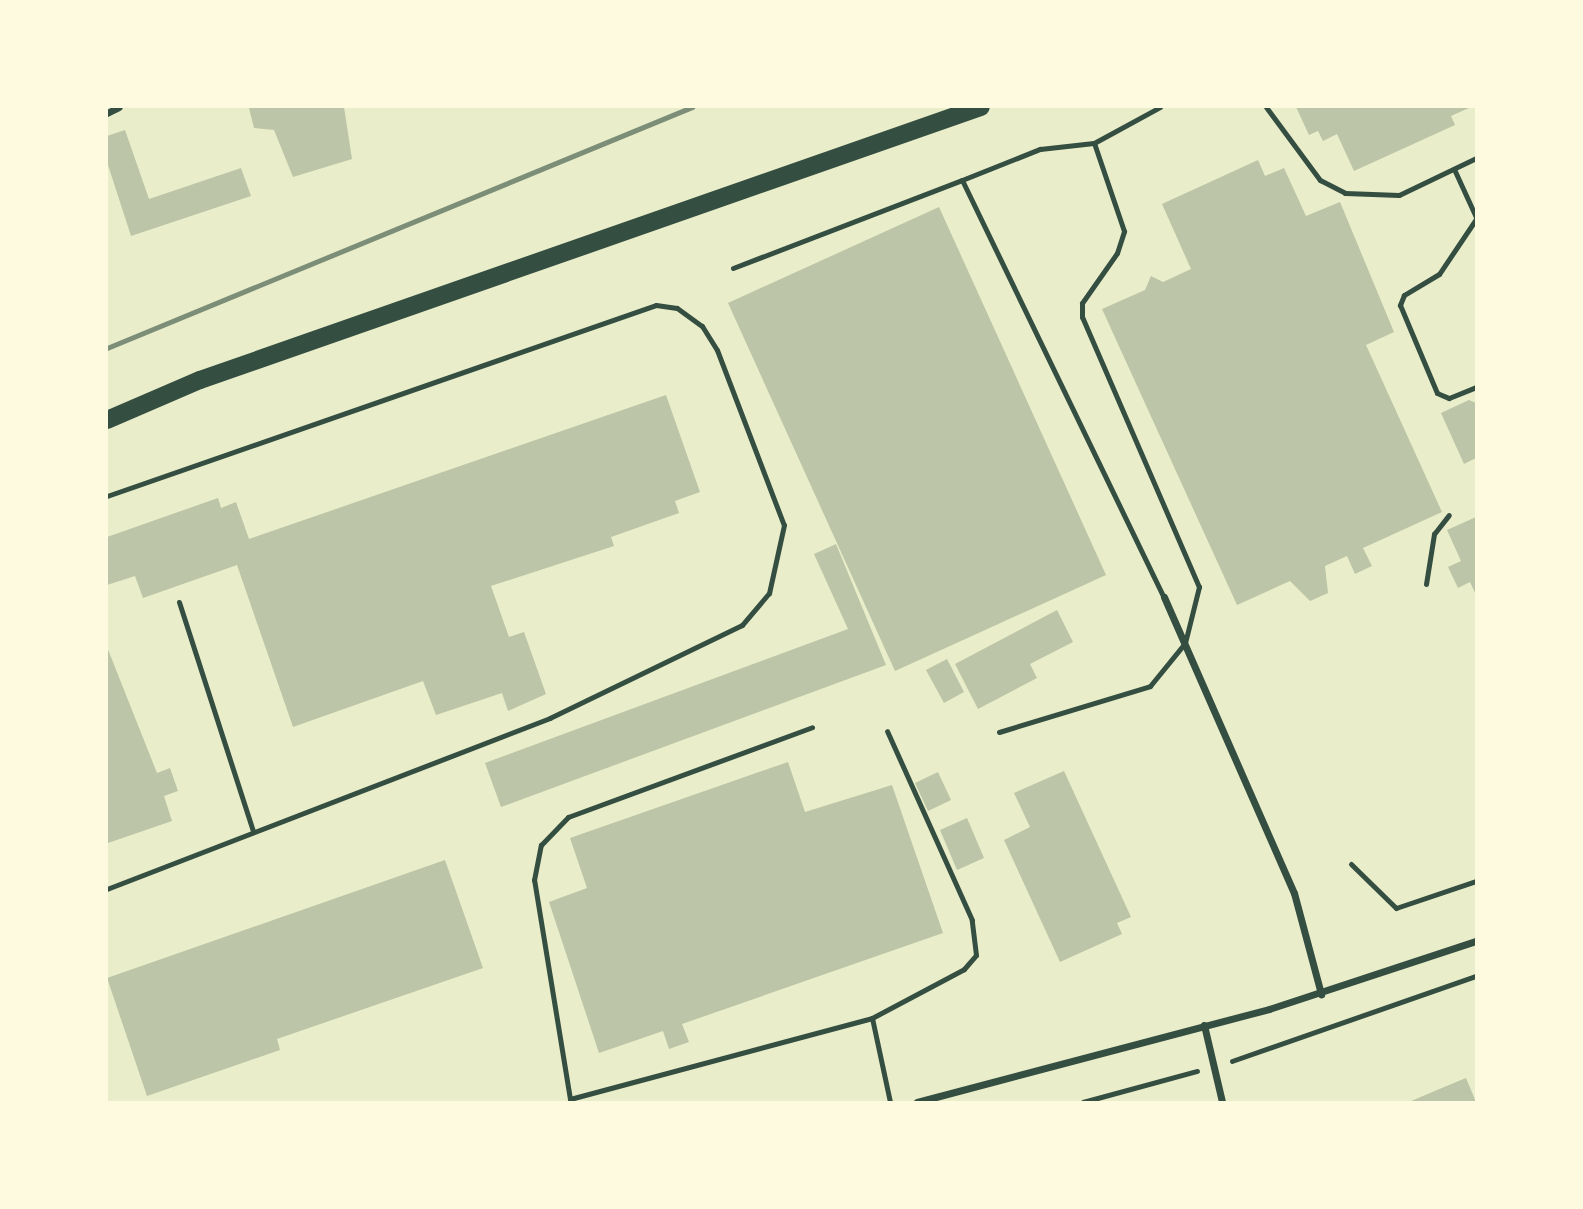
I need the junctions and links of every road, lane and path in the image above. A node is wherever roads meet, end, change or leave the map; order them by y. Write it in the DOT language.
graph roads {
  1 [pos="119,107"];
  2 [pos="981,107"];
  3 [pos="1160,107"];
  4 [pos="1266,107"];
  5 [pos="107,113"];
  6 [pos="1094,143"];
  7 [pos="1476,158"];
  8 [pos="1454,169"];
  9 [pos="962,180"];
  10 [pos="1476,218"];
  11 [pos="733,268"];
  12 [pos="1476,387"];
  13 [pos="107,420"];
  14 [pos="107,496"];
  15 [pos="1449,515"];
  16 [pos="1426,584"];
  17 [pos="1164,597"];
  18 [pos="179,602"];
  19 [pos="1185,643"];
  20 [pos="812,726"];
  21 [pos="887,732"];
  22 [pos="999,732"];
  23 [pos="253,831"];
  24 [pos="1351,864"];
  25 [pos="1476,881"];
  26 [pos="107,889"];
  27 [pos="1476,942"];
  28 [pos="1476,976"];
  29 [pos="1321,994"];
  30 [pos="872,1018"];
  31 [pos="1204,1025"];
  32 [pos="1214,1067"];
  33 [pos="570,1101"];
  34 [pos="890,1102"];
  35 [pos="917,1102"];
  36 [pos="1083,1102"];
  37 [pos="1222,1102"];
  1 -- 5 [label="street"];
  2 -- 13 [label="main road"];
  3 -- 6 [label="lane"];
  4 -- 8 [label="lane"];
  6 -- 9 [label="lane"];
  6 -- 19 [label="lane"];
  7 -- 8 [label="lane"];
  8 -- 10 [label="lane"];
  9 -- 11 [label="lane"];
  9 -- 17 [label="lane"];
  10 -- 12 [label="lane"];
  14 -- 23 [label="lane"];
  15 -- 16 [label="lane"];
  17 -- 19 [label="street"];
  18 -- 23 [label="lane"];
  19 -- 22 [label="lane"];
  19 -- 29 [label="street"];
  20 -- 33 [label="lane"];
  21 -- 30 [label="lane"];
  23 -- 26 [label="lane"];
  24 -- 25 [label="lane"];
  27 -- 29 [label="street"];
  28 -- 32 [label="path"];
  29 -- 31 [label="street"];
  30 -- 33 [label="lane"];
  30 -- 34 [label="lane"];
  31 -- 32 [label="street"];
  31 -- 35 [label="street"];
  32 -- 36 [label="path"];
  32 -- 37 [label="street"];
}
